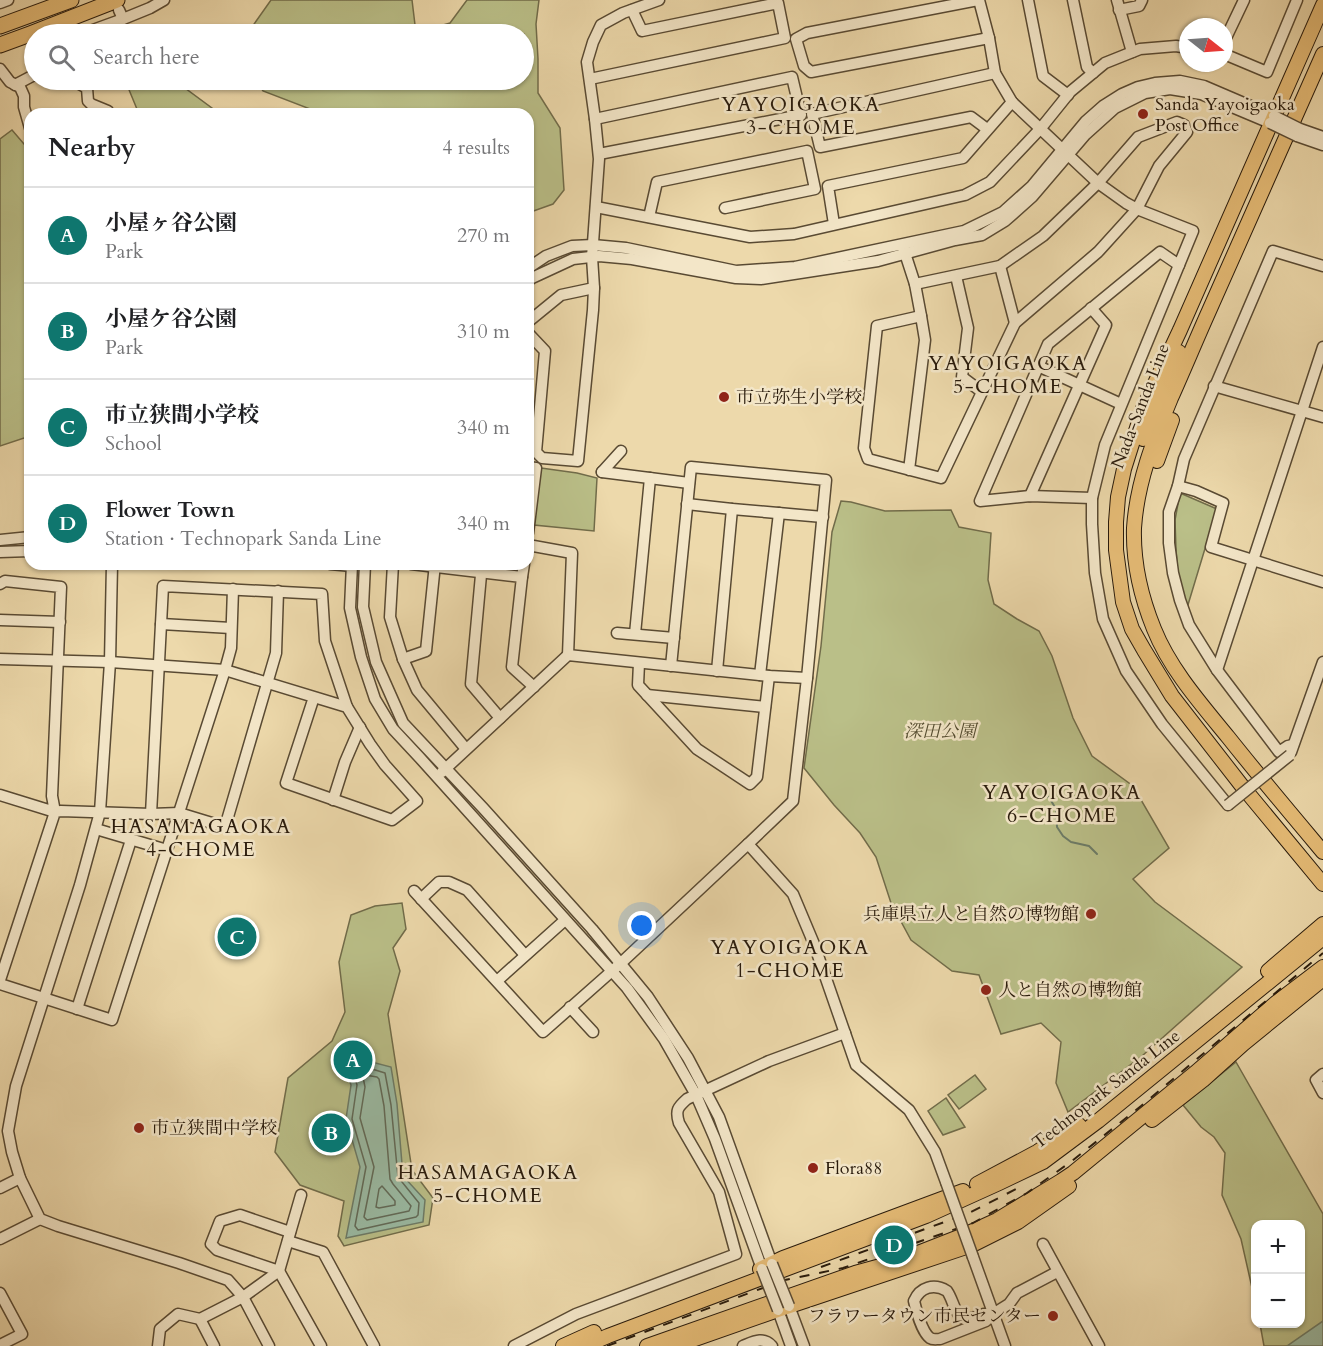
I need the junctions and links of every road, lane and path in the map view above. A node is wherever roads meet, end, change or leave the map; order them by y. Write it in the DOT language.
graph roads {
  1 [pos="8,0"];
  2 [pos="71,0"];
  3 [pos="164,0"];
  4 [pos="659,0"];
  5 [pos="979,0"];
  6 [pos="1028,0"];
  7 [pos="1072,0"];
  8 [pos="1142,0"];
  9 [pos="1244,0"];
  10 [pos="1297,0"];
  11 [pos="0,3"];
  12 [pos="1118,5"];
  13 [pos="1323,5"];
  14 [pos="120,10"];
  15 [pos="632,10"];
  16 [pos="1233,23"];
  17 [pos="68,24"];
  18 [pos="100,24"];
  19 [pos="0,26"];
  20 [pos="1323,26"];
  21 [pos="24,36"];
  22 [pos="989,38"];
  23 [pos="0,45"];
  24 [pos="1179,46"];
  25 [pos="1132,52"];
  26 [pos="1323,54"];
  27 [pos="1233,58"];
  28 [pos="0,69"];
  29 [pos="994,73"];
  30 [pos="1093,73"];
  31 [pos="1323,74"];
  32 [pos="590,79"];
  33 [pos="24,80"];
  34 [pos="15,85"];
  35 [pos="87,90"];
  36 [pos="1068,95"];
  37 [pos="1012,102"];
  38 [pos="24,108"];
  39 [pos="101,108"];
  40 [pos="595,118"];
  41 [pos="1272,120"];
  42 [pos="1041,128"];
  43 [pos="987,129"];
  44 [pos="1299,132"];
  45 [pos="1323,137"];
  46 [pos="1323,145"];
  47 [pos="1065,152"];
  48 [pos="598,154"];
  49 [pos="1098,183"];
  50 [pos="596,207"];
  51 [pos="725,208"];
  52 [pos="1137,209"];
  53 [pos="648,217"];
  54 [pos="834,224"];
  55 [pos="593,245"];
  56 [pos="904,249"];
  57 [pos="592,257"];
  58 [pos="534,264"];
  59 [pos="1179,265"];
  60 [pos="1323,266"];
  61 [pos="1000,267"];
  62 [pos="956,276"];
  63 [pos="534,277"];
  64 [pos="915,284"];
  65 [pos="594,288"];
  66 [pos="1091,308"];
  67 [pos="921,316"];
  68 [pos="534,317"];
  69 [pos="1015,323"];
  70 [pos="1180,330"];
  71 [pos="534,339"];
  72 [pos="1323,346"];
  73 [pos="1038,366"];
  74 [pos="1187,378"];
  75 [pos="1079,384"];
  76 [pos="1214,386"];
  77 [pos="982,392"];
  78 [pos="1121,404"];
  79 [pos="1302,411"];
  80 [pos="1152,414"];
  81 [pos="1323,417"];
  82 [pos="1156,434"];
  83 [pos="621,451"];
  84 [pos="534,468"];
  85 [pos="909,470"];
  86 [pos="650,478"];
  87 [pos="689,483"];
  88 [pos="534,484"];
  89 [pos="1178,486"];
  90 [pos="1030,496"];
  91 [pos="1092,498"];
  92 [pos="687,504"];
  93 [pos="732,509"];
  94 [pos="778,513"];
  95 [pos="823,517"];
  96 [pos="24,538"];
  97 [pos="0,540"];
  98 [pos="534,546"];
  99 [pos="24,551"];
  100 [pos="0,552"];
  101 [pos="1253,560"];
  102 [pos="112,570"];
  103 [pos="353,570"];
  104 [pos="365,570"];
  105 [pos="393,570"];
  106 [pos="434,570"];
  107 [pos="481,570"];
  108 [pos="490,570"];
  109 [pos="523,570"];
  110 [pos="522,577"];
  111 [pos="1323,582"];
  112 [pos="0,584"];
  113 [pos="233,589"];
  114 [pos="278,591"];
  115 [pos="0,620"];
  116 [pos="60,622"];
  117 [pos="161,624"];
  118 [pos="231,628"];
  119 [pos="617,633"];
  120 [pos="635,634"];
  121 [pos="674,638"];
  122 [pos="573,655"];
  123 [pos="0,659"];
  124 [pos="403,659"];
  125 [pos="58,662"];
  126 [pos="110,662"];
  127 [pos="1323,662"];
  128 [pos="639,663"];
  129 [pos="158,665"];
  130 [pos="671,666"];
  131 [pos="225,670"];
  132 [pos="717,670"];
  133 [pos="1217,670"];
  134 [pos="765,676"];
  135 [pos="807,678"];
  136 [pos="268,682"];
  137 [pos="1185,682"];
  138 [pos="534,687"];
  139 [pos="647,695"];
  140 [pos="314,696"];
  141 [pos="1188,706"];
  142 [pos="347,707"];
  143 [pos="765,707"];
  144 [pos="500,718"];
  145 [pos="360,727"];
  146 [pos="1230,730"];
  147 [pos="466,749"];
  148 [pos="1291,750"];
  149 [pos="1228,768"];
  150 [pos="448,770"];
  151 [pos="438,778"];
  152 [pos="1,800"];
  153 [pos="333,800"];
  154 [pos="55,812"];
  155 [pos="100,812"];
  156 [pos="179,813"];
  157 [pos="151,814"];
  158 [pos="96,829"];
  159 [pos="1323,839"];
  160 [pos="131,840"];
  161 [pos="748,844"];
  162 [pos="167,850"];
  163 [pos="1323,852"];
  164 [pos="1323,872"];
  165 [pos="1323,884"];
  166 [pos="566,920"];
  167 [pos="1323,924"];
  168 [pos="1323,938"];
  169 [pos="525,956"];
  170 [pos="621,963"];
  171 [pos="1323,967"];
  172 [pos="611,970"];
  173 [pos="1323,979"];
  174 [pos="497,981"];
  175 [pos="0,982"];
  176 [pos="43,998"];
  177 [pos="570,1007"];
  178 [pos="77,1009"];
  179 [pos="1208,1021"];
  180 [pos="593,1032"];
  181 [pos="845,1033"];
  182 [pos="1227,1058"];
  183 [pos="1195,1073"];
  184 [pos="1323,1074"];
  185 [pos="1142,1086"];
  186 [pos="701,1093"];
  187 [pos="1323,1093"];
  188 [pos="4,1131"];
  189 [pos="1043,1161"];
  190 [pos="20,1178"];
  191 [pos="1061,1182"];
  192 [pos="0,1188"];
  193 [pos="970,1188"];
  194 [pos="301,1196"];
  195 [pos="40,1219"];
  196 [pos="289,1236"];
  197 [pos="0,1239"];
  198 [pos="1043,1244"];
  199 [pos="960,1249"];
  200 [pos="767,1267"];
  201 [pos="279,1271"];
  202 [pos="1057,1272"];
  203 [pos="0,1294"];
  204 [pos="243,1297"];
  205 [pos="784,1308"];
  206 [pos="993,1314"];
  207 [pos="200,1319"];
  208 [pos="0,1345"];
  209 [pos="158,1346"];
  210 [pos="214,1346"];
  211 [pos="269,1346"];
  212 [pos="321,1346"];
  213 [pos="374,1346"];
  214 [pos="514,1346"];
  215 [pos="563,1346"];
  216 [pos="585,1346"];
  217 [pos="647,1346"];
  218 [pos="675,1346"];
  219 [pos="742,1346"];
  220 [pos="772,1346"];
  221 [pos="791,1346"];
  222 [pos="804,1346"];
  223 [pos="1005,1346"];
  224 [pos="1099,1346"];
  1 -- 11 [label="street"];
  2 -- 19 [label="highway"];
  3 -- 14 [label="street"];
  4 -- 15 [label="street"];
  5 -- 22 [label="street"];
  5 -- 22 [label="street"];
  6 -- 36 [label="street"];
  7 -- 30 [label="street"];
  8 -- 12 [label="street"];
  9 -- 16 [label="street"];
  10 -- 27 [label="street"];
  12 -- 25 [label="street"];
  13 -- 41 [label="main road"];
  14 -- 17 [label="highway"];
  14 -- 18 [label="street"];
  15 -- 32 [label="street"];
  15 -- 32 [label="street"];
  20 -- 80 [label="main road, Nada-Sanda Line"];
  21 -- 23 [label="highway"];
  22 -- 29 [label="street"];
  24 -- 25 [label="street"];
  25 -- 30 [label="street"];
  26 -- 82 [label="main road, Nada-Sanda Line"];
  28 -- 34 [label="street"];
  29 -- 37 [label="street"];
  29 -- 43 [label="street"];
  30 -- 36 [label="street"];
  31 -- 44 [label="main road"];
  32 -- 40 [label="street"];
  33 -- 34 [label="street"];
  34 -- 38 [label="street"];
  35 -- 39 [label="street"];
  36 -- 42 [label="street"];
  37 -- 42 [label="street"];
  37 -- 43 [label="street"];
  40 -- 48 [label="street"];
  40 -- 48 [label="street"];
  41 -- 44 [label="street, bridge"];
  41 -- 47 [label="street"];
  41 -- 70 [label="main road"];
  42 -- 47 [label="street"];
  42 -- 54 [label="street"];
  43 -- 54 [label="street"];
  44 -- 45 [label="street"];
  44 -- 46 [label="street"];
  44 -- 74 [label="main road"];
  47 -- 49 [label="street"];
  47 -- 56 [label="street"];
  48 -- 50 [label="street"];
  49 -- 52 [label="street"];
  49 -- 52 [label="street"];
  49 -- 61 [label="street"];
  50 -- 53 [label="street"];
  50 -- 55 [label="street"];
  51 -- 53 [label="street"];
  52 -- 59 [label="street"];
  52 -- 69 [label="street"];
  53 -- 54 [label="street"];
  55 -- 56 [label="street"];
  55 -- 57 [label="street"];
  55 -- 58 [label="street"];
  56 -- 57 [label="street"];
  56 -- 64 [label="street"];
  57 -- 63 [label="street"];
  57 -- 65 [label="street"];
  59 -- 66 [label="street"];
  59 -- 78 [label="street"];
  60 -- 76 [label="street"];
  61 -- 62 [label="street"];
  61 -- 69 [label="street"];
  62 -- 64 [label="street"];
  62 -- 77 [label="street"];
  64 -- 67 [label="street"];
  65 -- 68 [label="street"];
  65 -- 71 [label="street"];
  66 -- 73 [label="street"];
  66 -- 75 [label="street"];
  67 -- 85 [label="street"];
  67 -- 85 [label="street"];
  69 -- 77 [label="street"];
  70 -- 80 [label="main road"];
  70 -- 149 [label="main road"];
  72 -- 79 [label="street"];
  73 -- 75 [label="street"];
  73 -- 90 [label="street"];
  74 -- 82 [label="main road"];
  74 -- 146 [label="main road"];
  75 -- 78 [label="street"];
  75 -- 90 [label="street"];
  76 -- 79 [label="street"];
  76 -- 89 [label="street"];
  77 -- 85 [label="street"];
  78 -- 91 [label="street"];
  79 -- 81 [label="street"];
  79 -- 101 [label="street"];
  80 -- 141 [label="main road, Nada-Sanda Line"];
  82 -- 137 [label="main road, Nada-Sanda Line"];
  83 -- 86 [label="street"];
  84 -- 88 [label="street"];
  86 -- 87 [label="street"];
  86 -- 120 [label="street"];
  87 -- 92 [label="street"];
  87 -- 95 [label="street"];
  89 -- 101 [label="street"];
  89 -- 133 [label="street"];
  90 -- 91 [label="street"];
  91 -- 148 [label="street, bridge"];
  92 -- 93 [label="street"];
  92 -- 121 [label="street"];
  93 -- 94 [label="street"];
  93 -- 132 [label="street"];
  94 -- 95 [label="street"];
  94 -- 134 [label="street"];
  95 -- 135 [label="street"];
  96 -- 97 [label="street"];
  98 -- 122 [label="street"];
  99 -- 100 [label="street"];
  101 -- 111 [label="street"];
  101 -- 133 [label="street"];
  102 -- 126 [label="street"];
  103 -- 151 [label="street"];
  104 -- 150 [label="street"];
  105 -- 124 [label="street"];
  106 -- 124 [label="street"];
  107 -- 144 [label="street"];
  108 -- 110 [label="street"];
  109 -- 110 [label="street"];
  110 -- 138 [label="street"];
  112 -- 116 [label="street"];
  113 -- 114 [label="street"];
  113 -- 117 [label="street"];
  113 -- 118 [label="street"];
  114 -- 136 [label="street"];
  114 -- 142 [label="street"];
  115 -- 116 [label="street"];
  116 -- 125 [label="street"];
  117 -- 118 [label="street"];
  117 -- 129 [label="street"];
  118 -- 131 [label="street"];
  119 -- 120 [label="street"];
  120 -- 121 [label="street"];
  121 -- 130 [label="street"];
  122 -- 128 [label="street"];
  122 -- 138 [label="street"];
  123 -- 125 [label="street"];
  124 -- 147 [label="street"];
  125 -- 126 [label="street"];
  125 -- 154 [label="street"];
  126 -- 129 [label="street"];
  126 -- 155 [label="street"];
  127 -- 148 [label="street"];
  128 -- 130 [label="street"];
  128 -- 139 [label="street"];
  129 -- 131 [label="street"];
  129 -- 157 [label="street"];
  130 -- 132 [label="street"];
  131 -- 136 [label="street"];
  131 -- 156 [label="street"];
  132 -- 134 [label="street"];
  133 -- 148 [label="street"];
  134 -- 135 [label="street"];
  134 -- 143 [label="street"];
  135 -- 161 [label="street"];
  136 -- 140 [label="street"];
  136 -- 156 [label="street"];
  137 -- 146 [label="main road"];
  137 -- 163 [label="main road, Nada-Sanda Line"];
  138 -- 144 [label="street"];
  139 -- 143 [label="street"];
  139 -- 143 [label="street"];
  140 -- 142 [label="street"];
  140 -- 153 [label="street"];
  141 -- 149 [label="main road"];
  141 -- 164 [label="main road, Nada-Sanda Line"];
  142 -- 145 [label="street"];
  144 -- 147 [label="street"];
  145 -- 153 [label="street"];
  145 -- 153 [label="street"];
  146 -- 159 [label="main road"];
  147 -- 150 [label="street"];
  149 -- 165 [label="main road"];
  150 -- 151 [label="street"];
  150 -- 170 [label="street"];
  151 -- 166 [label="street"];
  152 -- 154 [label="street"];
  154 -- 155 [label="street"];
  154 -- 175 [label="street"];
  155 -- 157 [label="street"];
  155 -- 158 [label="street"];
  156 -- 157 [label="street"];
  156 -- 162 [label="street"];
  158 -- 160 [label="street"];
  158 -- 176 [label="street"];
  160 -- 162 [label="street"];
  160 -- 178 [label="street"];
  161 -- 170 [label="street"];
  161 -- 181 [label="street"];
  162 -- 178 [label="street"];
  166 -- 169 [label="street"];
  166 -- 172 [label="street"];
  167 -- 179 [label="main road"];
  168 -- 185 [label="main road, Technopark Sanda Line"];
  169 -- 174 [label="street"];
  169 -- 174 [label="street"];
  170 -- 172 [label="street"];
  170 -- 186 [label="street"];
  171 -- 183 [label="main road"];
  172 -- 177 [label="street"];
  172 -- 186 [label="street"];
  173 -- 182 [label="main road"];
  174 -- 177 [label="street"];
  175 -- 176 [label="street"];
  176 -- 178 [label="street"];
  176 -- 188 [label="street"];
  177 -- 180 [label="street"];
  179 -- 185 [label="main road"];
  179 -- 193 [label="main road"];
  181 -- 186 [label="street"];
  181 -- 206 [label="street, bridge"];
  182 -- 183 [label="main road"];
  182 -- 199 [label="main road"];
  183 -- 191 [label="main road"];
  184 -- 187 [label="street"];
  185 -- 189 [label="main road, Technopark Sanda Line"];
  186 -- 200 [label="street"];
  186 -- 214 [label="street"];
  188 -- 190 [label="street"];
  189 -- 193 [label="main road"];
  189 -- 216 [label="main road, Technopark Sanda Line"];
  190 -- 192 [label="street"];
  190 -- 195 [label="street"];
  191 -- 199 [label="main road"];
  191 -- 217 [label="main road"];
  193 -- 200 [label="main road"];
  194 -- 196 [label="street"];
  195 -- 197 [label="street"];
  195 -- 204 [label="street"];
  196 -- 201 [label="street"];
  196 -- 201 [label="street"];
  196 -- 213 [label="street"];
  198 -- 202 [label="street"];
  199 -- 205 [label="main road"];
  200 -- 205 [label="street, bridge"];
  200 -- 215 [label="main road"];
  201 -- 204 [label="street"];
  201 -- 212 [label="street"];
  202 -- 206 [label="street"];
  202 -- 224 [label="street"];
  203 -- 208 [label="street"];
  204 -- 207 [label="street"];
  204 -- 211 [label="street"];
  205 -- 218 [label="main road"];
  205 -- 221 [label="street"];
  205 -- 222 [label="street"];
  206 -- 206 [label="street"];
  206 -- 223 [label="street"];
  207 -- 209 [label="street"];
  207 -- 210 [label="street"];
  219 -- 220 [label="street"];
}
